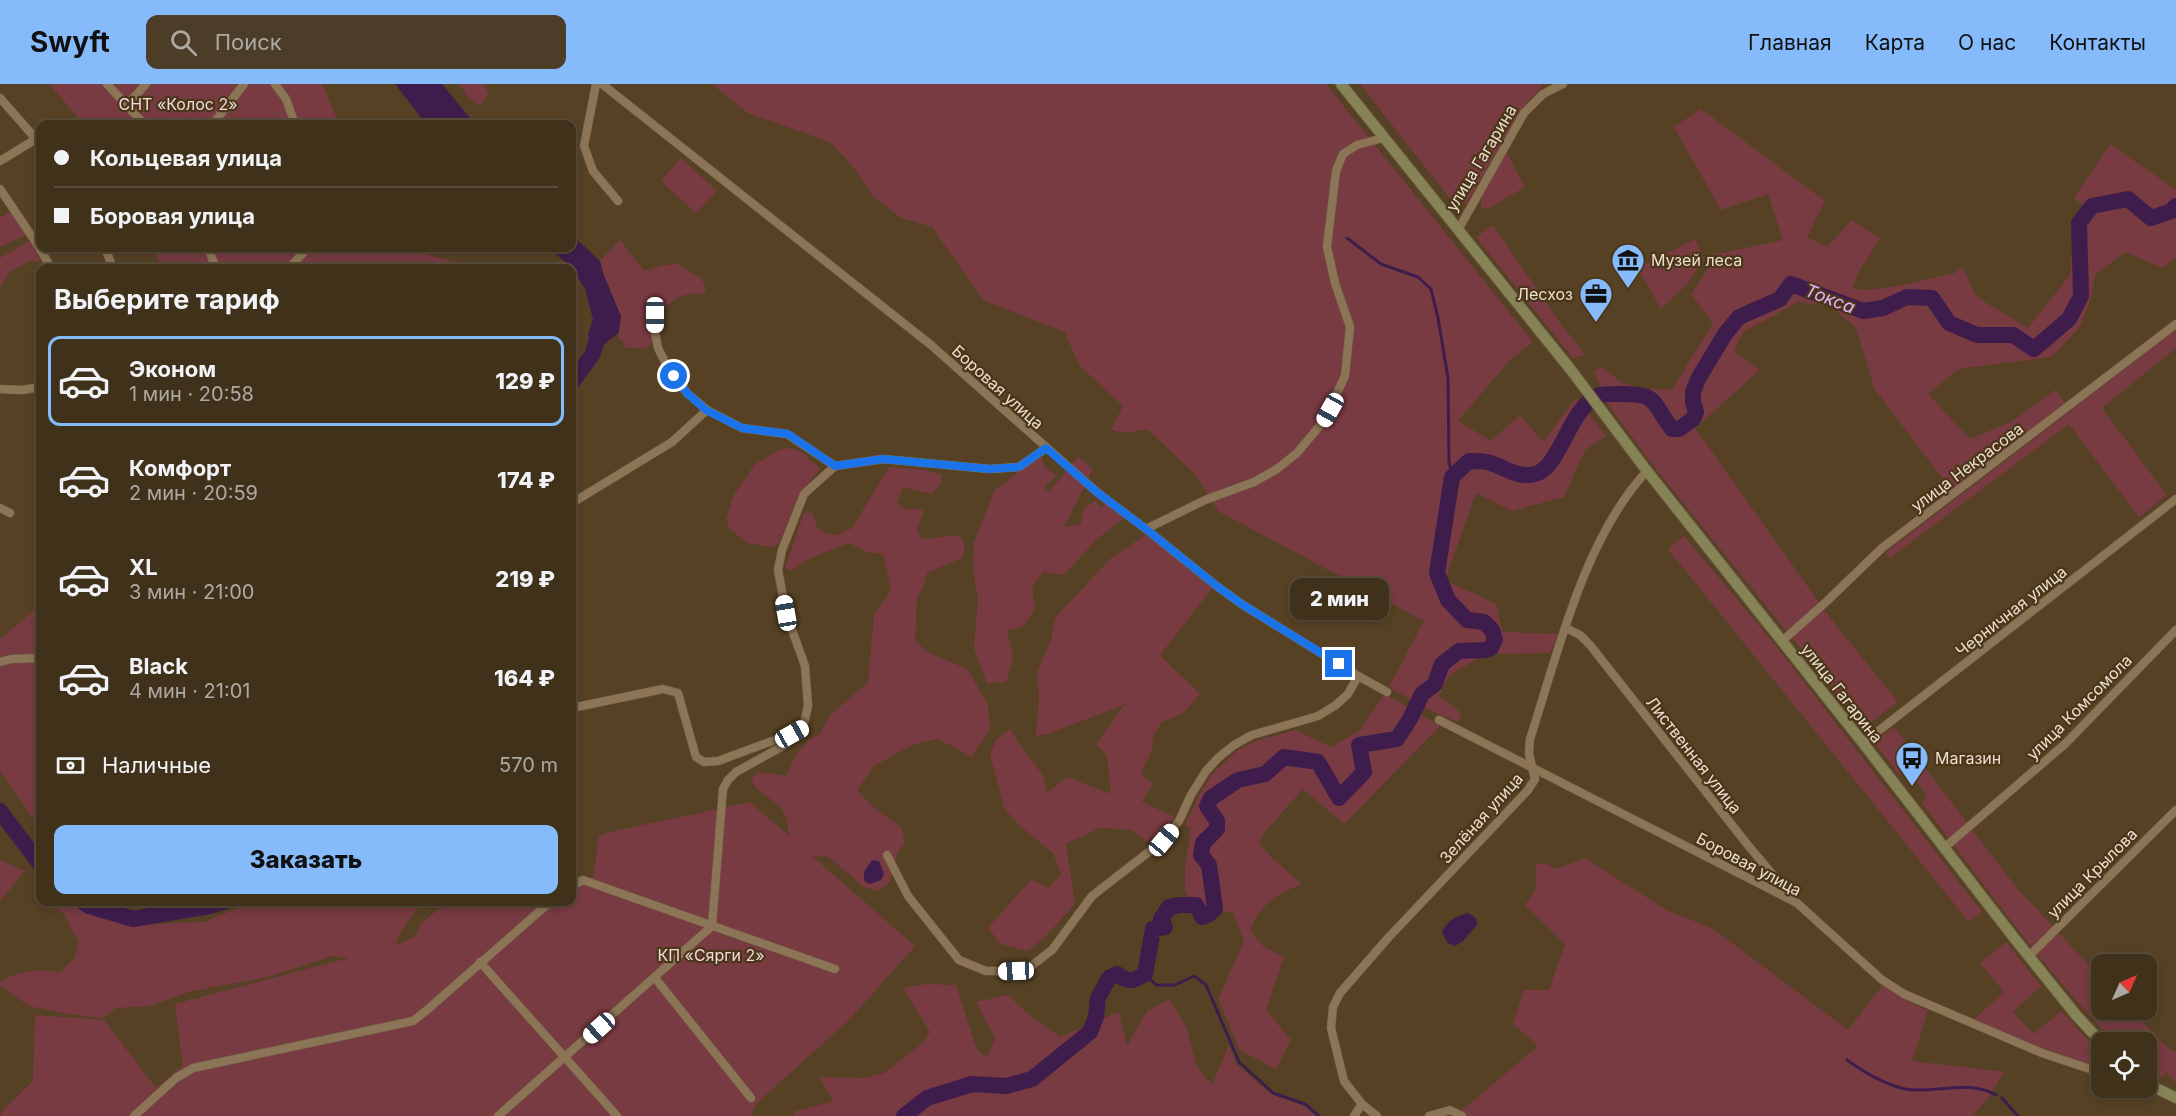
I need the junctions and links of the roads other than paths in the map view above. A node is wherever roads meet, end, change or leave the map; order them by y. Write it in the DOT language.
graph roads {
  1 [pos="107,84"];
  2 [pos="146,84"];
  3 [pos="244,84"];
  4 [pos="275,84"];
  5 [pos="596,84"];
  6 [pos="602,84"];
  7 [pos="1341,84"];
  8 [pos="1563,84"];
  9 [pos="0,98"];
  10 [pos="127,105"];
  11 [pos="140,120"];
  12 [pos="216,120"];
  13 [pos="293,120"];
  14 [pos="1383,138"];
  15 [pos="36,140"];
  16 [pos="36,143"];
  17 [pos="0,161"];
  18 [pos="0,189"];
  19 [pos="618,201"];
  20 [pos="1458,230"];
  21 [pos="36,243"];
  22 [pos="304,252"];
  23 [pos="293,264"];
  24 [pos="655,315"];
  25 [pos="2176,324"];
  26 [pos="36,388"];
  27 [pos="0,389"];
  28 [pos="706,410"];
  29 [pos="1046,448"];
  30 [pos="835,466"];
  31 [pos="1647,471"];
  32 [pos="2176,499"];
  33 [pos="576,501"];
  34 [pos="0,508"];
  35 [pos="10,513"];
  36 [pos="1146,529"];
  37 [pos="1566,628"];
  38 [pos="2176,630"];
  39 [pos="1782,641"];
  40 [pos="36,658"];
  41 [pos="0,662"];
  42 [pos="1358,676"];
  43 [pos="1387,692"];
  44 [pos="576,707"];
  45 [pos="1439,720"];
  46 [pos="803,728"];
  47 [pos="1863,743"];
  48 [pos="1533,768"];
  49 [pos="2176,810"];
  50 [pos="1944,848"];
  51 [pos="887,855"];
  52 [pos="576,884"];
  53 [pos="1797,903"];
  54 [pos="545,906"];
  55 [pos="712,926"];
  56 [pos="2028,956"];
  57 [pos="480,962"];
  58 [pos="835,969"];
  59 [pos="655,978"];
  60 [pos="2092,1032"];
  61 [pos="566,1057"];
  62 [pos="2091,1069"];
  63 [pos="2157,1088"];
  64 [pos="751,1098"];
  65 [pos="2176,1098"];
  66 [pos="1362,1104"];
  67 [pos="134,1116"];
  68 [pos="498,1116"];
  69 [pos="616,1116"];
  70 [pos="1354,1116"];
  71 [pos="1377,1116"];
  72 [pos="1429,1116"];
  73 [pos="1462,1116"];
  1 -- 10 [label="street"];
  2 -- 10 [label="street"];
  3 -- 12 [label="street"];
  4 -- 13 [label="street"];
  5 -- 19 [label="street"];
  6 -- 29 [label="street, Боровая улица"];
  7 -- 14 [label="main road, улица Гагарина"];
  8 -- 20 [label="street, улица Гагарина"];
  9 -- 15 [label="street"];
  10 -- 11 [label="street"];
  14 -- 20 [label="main road, улица Гагарина"];
  14 -- 36 [label="street"];
  16 -- 17 [label="street"];
  18 -- 21 [label="street"];
  20 -- 31 [label="main road, улица Гагарина"];
  22 -- 23 [label="street"];
  24 -- 28 [label="street"];
  25 -- 39 [label="street, улица Некрасова"];
  26 -- 27 [label="street"];
  28 -- 30 [label="street"];
  28 -- 33 [label="street"];
  29 -- 30 [label="street"];
  29 -- 36 [label="street, Боровая улица"];
  30 -- 46 [label="street"];
  31 -- 37 [label="street, Зелёная улица"];
  31 -- 39 [label="main road, улица Гагарина"];
  32 -- 47 [label="street, Черничная улица"];
  34 -- 35 [label="street"];
  36 -- 42 [label="street, Боровая улица"];
  37 -- 48 [label="street, Зелёная улица"];
  37 -- 53 [label="street, Лиственная улица"];
  38 -- 50 [label="street, улица Комсомола"];
  39 -- 47 [label="main road, улица Гагарина"];
  40 -- 41 [label="street"];
  42 -- 43 [label="street, Боровая улица"];
  42 -- 51 [label="street"];
  44 -- 46 [label="street"];
  45 -- 48 [label="street, Боровая улица"];
  46 -- 55 [label="street"];
  47 -- 50 [label="main road, улица Гагарина"];
  48 -- 53 [label="street, Боровая улица"];
  48 -- 66 [label="street, Зелёная улица"];
  49 -- 56 [label="street, улица Крылова"];
  50 -- 56 [label="main road, улица Гагарина"];
  52 -- 55 [label="street"];
  53 -- 62 [label="street, Боровая улица"];
  54 -- 57 [label="street"];
  55 -- 58 [label="street"];
  55 -- 59 [label="street"];
  56 -- 60 [label="main road, улица Гагарина"];
  57 -- 61 [label="street"];
  57 -- 67 [label="street"];
  59 -- 61 [label="street"];
  59 -- 64 [label="street"];
  61 -- 68 [label="street"];
  61 -- 69 [label="street"];
  63 -- 65 [label="main road"];
  66 -- 70 [label="street"];
  66 -- 71 [label="street, Зелёная улица"];
  72 -- 73 [label="street"];
}
